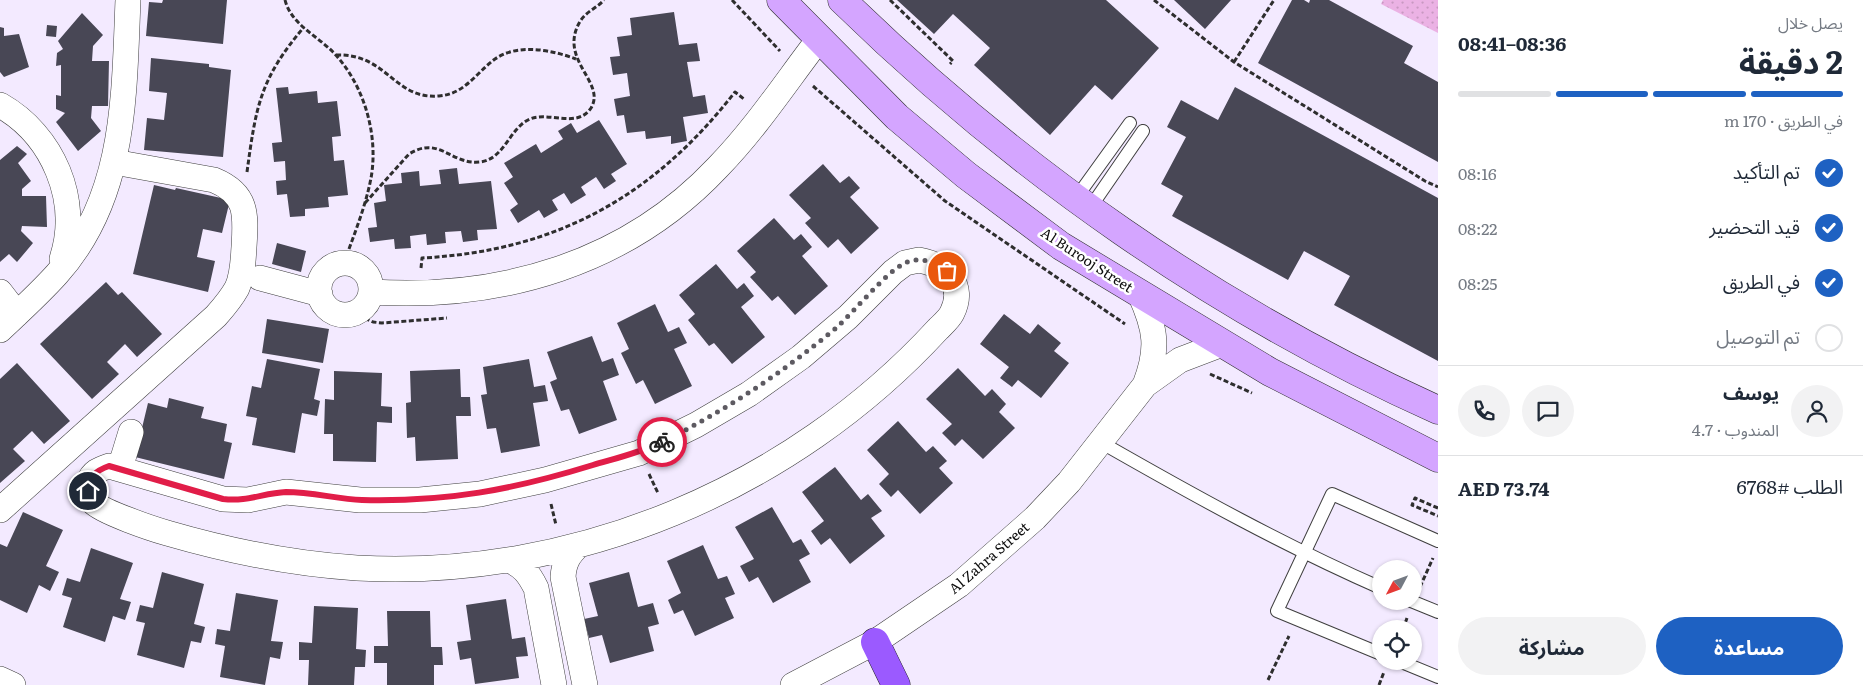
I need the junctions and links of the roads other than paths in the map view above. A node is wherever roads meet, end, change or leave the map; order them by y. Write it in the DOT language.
graph roads {
  1 [pos="128,0"];
  2 [pos="781,0"];
  3 [pos="842,0"];
  4 [pos="819,39"];
  5 [pos="0,105"];
  6 [pos="1130,123"];
  7 [pos="1143,131"];
  8 [pos="114,162"];
  9 [pos="1083,203"];
  10 [pos="58,273"];
  11 [pos="260,278"];
  12 [pos="0,292"];
  13 [pos="371,292"];
  14 [pos="320,294"];
  15 [pos="1140,294"];
  16 [pos="9,322"];
  17 [pos="1222,344"];
  18 [pos="1145,385"];
  19 [pos="1438,410"];
  20 [pos="131,432"];
  21 [pos="1102,443"];
  22 [pos="1438,458"];
  23 [pos="120,468"];
  24 [pos="0,510"];
  25 [pos="1438,541"];
  26 [pos="570,547"];
  27 [pos="1304,553"];
  28 [pos="509,560"];
  29 [pos="1372,584"];
  30 [pos="1422,605"];
  31 [pos="1438,612"];
  32 [pos="876,642"];
  33 [pos="1372,650"];
  34 [pos="1420,670"];
  35 [pos="1438,678"];
  36 [pos="0,679"];
  37 [pos="13,685"];
  38 [pos="554,685"];
  39 [pos="585,685"];
  40 [pos="793,685"];
  41 [pos="896,685"];
  1 -- 8 [label="street"];
  2 -- 4 [label="street, Al Burooj Street"];
  3 -- 9 [label="street"];
  4 -- 13 [label="street"];
  4 -- 15 [label="street, Al Burooj Street"];
  5 -- 10 [label="street"];
  6 -- 9 [label="lane"];
  7 -- 9 [label="lane"];
  8 -- 10 [label="street"];
  8 -- 24 [label="street"];
  9 -- 19 [label="street"];
  10 -- 16 [label="street"];
  11 -- 14 [label="street"];
  12 -- 16 [label="street"];
  13 -- 14 [label="street"];
  13 -- 14 [label="street"];
  15 -- 17 [label="street, Al Burooj Street"];
  15 -- 18 [label="street, Al Zahra Street"];
  17 -- 18 [label="street, Al Zahra Street"];
  17 -- 22 [label="street, Al Burooj Street"];
  18 -- 21 [label="street, Al Zahra Street"];
  20 -- 23 [label="street"];
  21 -- 27 [label="lane"];
  21 -- 32 [label="street, Al Zahra Street"];
  23 -- 26 [label="street"];
  23 -- 28 [label="street"];
  25 -- 27 [label="lane"];
  26 -- 28 [label="street"];
  26 -- 39 [label="street"];
  27 -- 29 [label="lane"];
  27 -- 33 [label="lane"];
  28 -- 38 [label="street"];
  30 -- 31 [label="lane"];
  32 -- 40 [label="street, Al Zahra Street"];
  32 -- 41 [label="main road"];
  34 -- 35 [label="lane"];
  36 -- 37 [label="street"];
}
